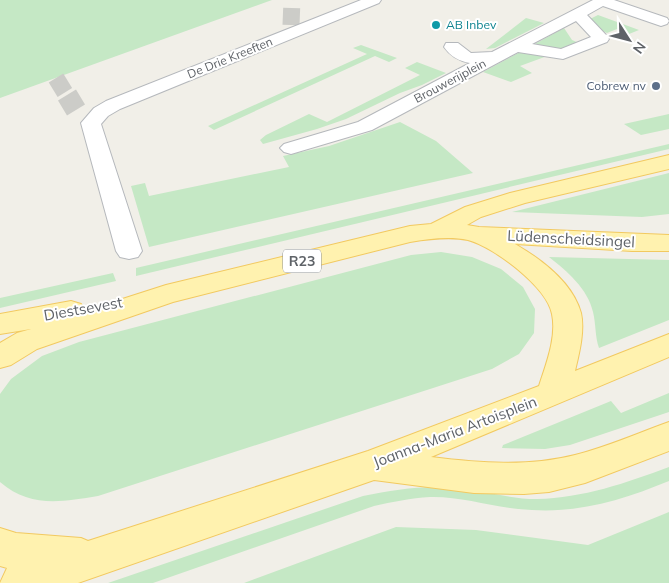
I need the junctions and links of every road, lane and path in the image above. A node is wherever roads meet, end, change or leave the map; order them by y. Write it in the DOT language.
graph roads {
  1 [pos="374,0"];
  2 [pos="603,1"];
  3 [pos="578,14"];
  4 [pos="661,21"];
  5 [pos="516,46"];
  6 [pos="452,47"];
  7 [pos="496,57"];
  8 [pos="291,148"];
  9 [pos="669,162"];
  10 [pos="438,230"];
  11 [pos="473,233"];
  12 [pos="669,243"];
  13 [pos="129,251"];
  14 [pos="166,294"];
  15 [pos="0,324"];
  16 [pos="669,345"];
  17 [pos="0,358"];
  18 [pos="552,394"];
  19 [pos="669,436"];
  20 [pos="372,465"];
  21 [pos="0,547"];
  22 [pos="95,558"];
  23 [pos="20,583"];
  1 -- 13 [label="street, De Drie Kreeften"];
  2 -- 3 [label="street, Brouwerijplein"];
  2 -- 4 [label="street"];
  3 -- 5 [label="street, Brouwerijplein"];
  3 -- 5 [label="street"];
  5 -- 7 [label="street, Brouwerijplein"];
  6 -- 7 [label="street"];
  7 -- 8 [label="street, Brouwerijplein"];
  9 -- 10 [label="main road, R23"];
  10 -- 11 [label="main road, Joanna-Maria Artoisplein / R23"];
  10 -- 14 [label="main road, Joanna-Maria Artoisplein / R23"];
  11 -- 12 [label="main road, Lüdenscheidsingel / R23"];
  11 -- 18 [label="main road, Joanna-Maria Artoisplein / R23"];
  14 -- 15 [label="main road, Diestsevest / R23"];
  14 -- 17 [label="main road, Joanna-Maria Artoisplein / R23"];
  16 -- 18 [label="main road"];
  18 -- 20 [label="main road, Joanna-Maria Artoisplein"];
  19 -- 20 [label="main road"];
  20 -- 22 [label="main road, Joanna-Maria Artoisplein"];
  21 -- 22 [label="main road, Joanna-Maria Artoisplein"];
  22 -- 23 [label="main road"];
}
